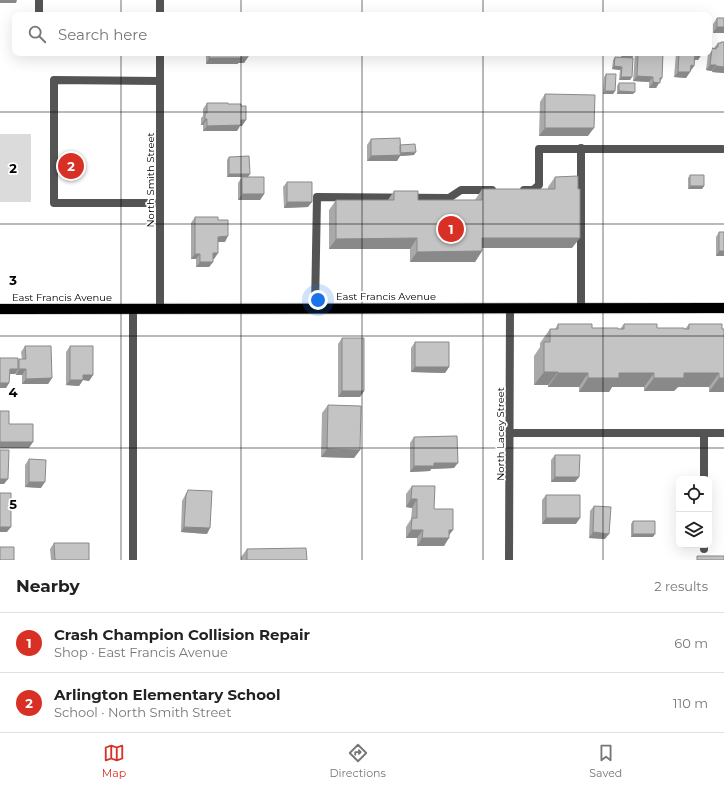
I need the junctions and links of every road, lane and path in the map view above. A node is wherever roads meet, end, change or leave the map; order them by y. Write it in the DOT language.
graph roads {
  1 [pos="39,0"];
  2 [pos="160,0"];
  3 [pos="39,12"];
  4 [pos="160,12"];
  5 [pos="160,56"];
  6 [pos="160,81"];
  7 [pos="581,148"];
  8 [pos="722,149"];
  9 [pos="501,190"];
  10 [pos="517,190"];
  11 [pos="160,203"];
  12 [pos="160,308"];
  13 [pos="315,308"];
  14 [pos="510,308"];
  15 [pos="581,308"];
  16 [pos="724,308"];
  17 [pos="0,309"];
  18 [pos="133,309"];
  19 [pos="510,433"];
  20 [pos="704,433"];
  21 [pos="724,433"];
  22 [pos="704,476"];
  23 [pos="133,560"];
  24 [pos="509,560"];
  1 -- 3 [label="street"];
  2 -- 4 [label="street"];
  5 -- 6 [label="street, North Smith Street"];
  6 -- 11 [label="street, North Smith Street"];
  6 -- 11 [label="street"];
  7 -- 8 [label="street"];
  7 -- 10 [label="street"];
  7 -- 15 [label="street"];
  9 -- 13 [label="street"];
  11 -- 12 [label="street, North Smith Street"];
  12 -- 13 [label="main road, East Francis Avenue"];
  12 -- 18 [label="main road, East Francis Avenue"];
  13 -- 14 [label="main road, East Francis Avenue"];
  14 -- 15 [label="main road, East Francis Avenue"];
  14 -- 19 [label="street, North Lacey Street"];
  15 -- 16 [label="main road, East Francis Avenue"];
  17 -- 18 [label="main road, East Francis Avenue"];
  18 -- 23 [label="street"];
  19 -- 20 [label="street"];
  19 -- 24 [label="street, North Lacey Street"];
  20 -- 21 [label="street"];
  20 -- 22 [label="street"];
}
